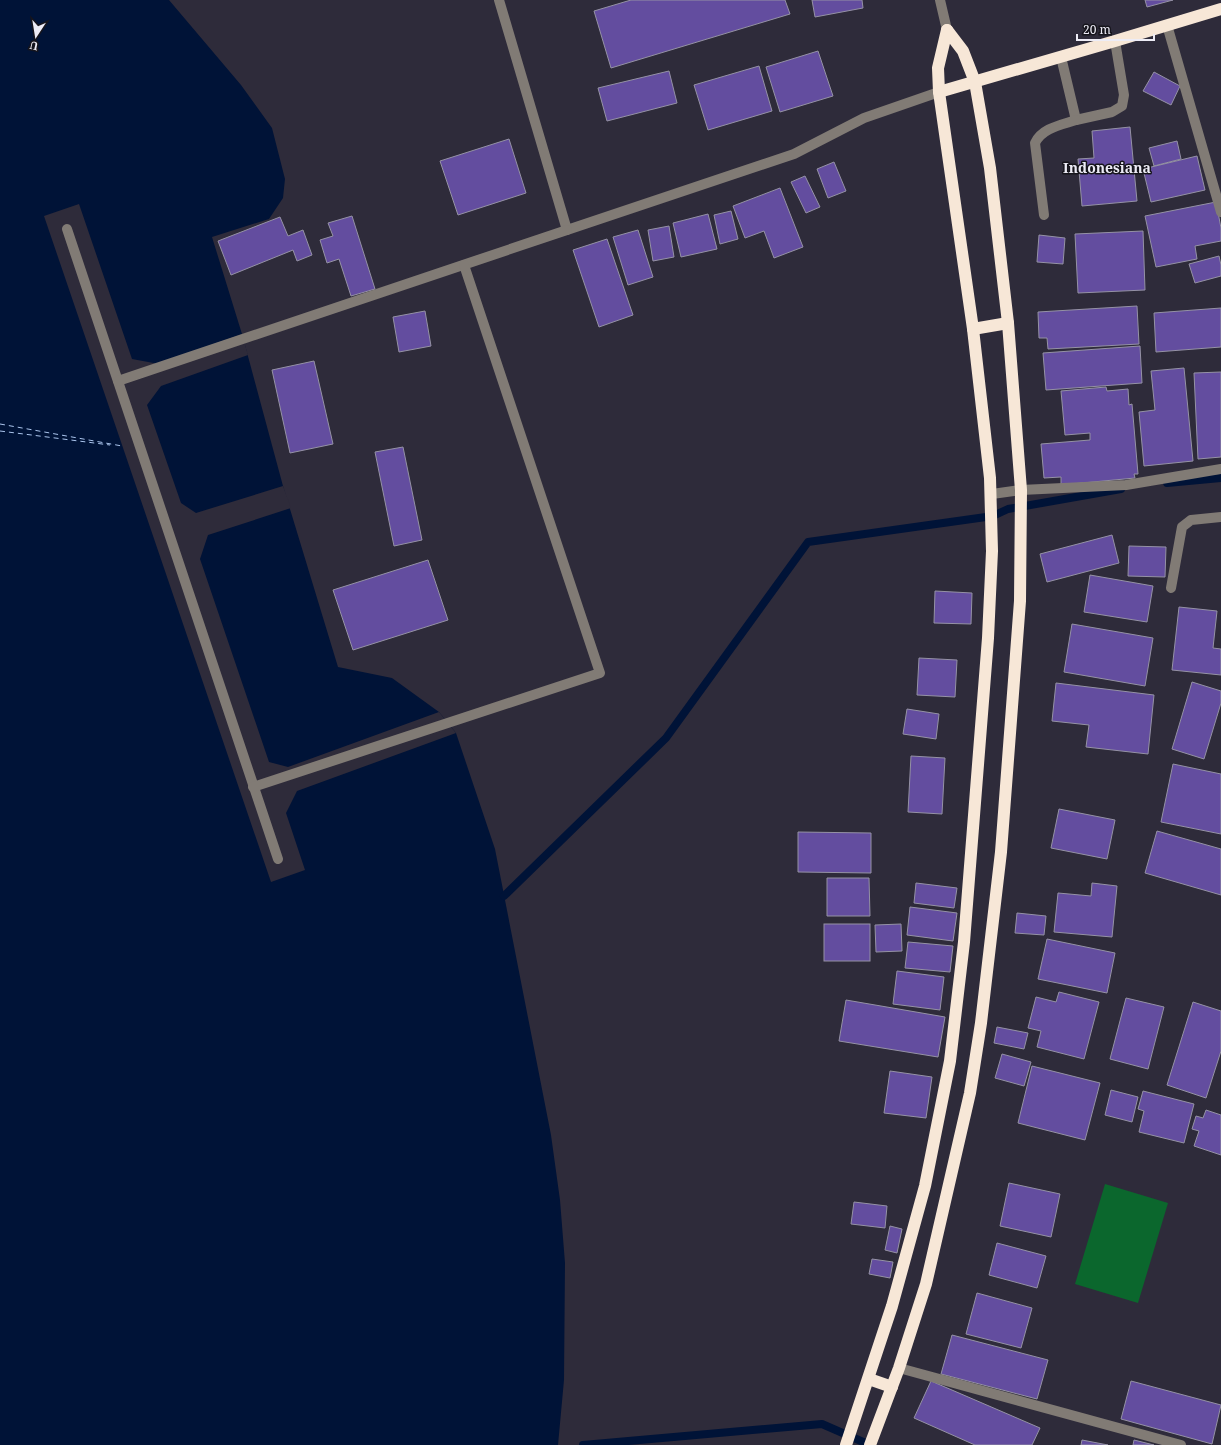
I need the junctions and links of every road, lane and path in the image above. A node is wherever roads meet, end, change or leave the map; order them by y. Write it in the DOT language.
graph roads {
  1 [pos="499,0"];
  2 [pos="940,0"];
  3 [pos="1221,9"];
  4 [pos="1167,25"];
  5 [pos="947,30"];
  6 [pos="1115,41"];
  7 [pos="1061,57"];
  8 [pos="975,82"];
  9 [pos="939,92"];
  10 [pos="1076,120"];
  11 [pos="1221,212"];
  12 [pos="1044,215"];
  13 [pos="67,229"];
  14 [pos="567,230"];
  15 [pos="464,265"];
  16 [pos="1008,323"];
  17 [pos="973,329"];
  18 [pos="118,381"];
  19 [pos="1221,469"];
  20 [pos="1021,490"];
  21 [pos="992,499"];
  22 [pos="1221,517"];
  23 [pos="1171,588"];
  24 [pos="253,787"];
  25 [pos="278,859"];
  26 [pos="899,1368"];
  27 [pos="869,1378"];
  28 [pos="892,1386"];
  29 [pos="846,1445"];
  30 [pos="870,1445"];
  31 [pos="1181,1445"];
  1 -- 14 [label="street"];
  2 -- 5 [label="street"];
  3 -- 4 [label="highway"];
  4 -- 6 [label="highway"];
  4 -- 11 [label="street"];
  5 -- 8 [label="highway"];
  5 -- 9 [label="highway"];
  6 -- 7 [label="highway"];
  6 -- 10 [label="street"];
  7 -- 8 [label="highway"];
  7 -- 10 [label="street"];
  8 -- 9 [label="highway"];
  8 -- 16 [label="highway"];
  9 -- 14 [label="street"];
  9 -- 17 [label="highway"];
  10 -- 12 [label="street"];
  13 -- 18 [label="street"];
  14 -- 15 [label="street"];
  15 -- 18 [label="street"];
  15 -- 24 [label="street"];
  16 -- 17 [label="highway"];
  16 -- 20 [label="highway"];
  17 -- 21 [label="highway"];
  18 -- 24 [label="street"];
  19 -- 20 [label="street"];
  20 -- 21 [label="street"];
  20 -- 26 [label="highway"];
  21 -- 27 [label="highway"];
  22 -- 23 [label="street"];
  24 -- 25 [label="street"];
  26 -- 28 [label="highway"];
  26 -- 31 [label="street"];
  27 -- 28 [label="highway"];
  27 -- 29 [label="highway"];
  28 -- 30 [label="highway"];
}
